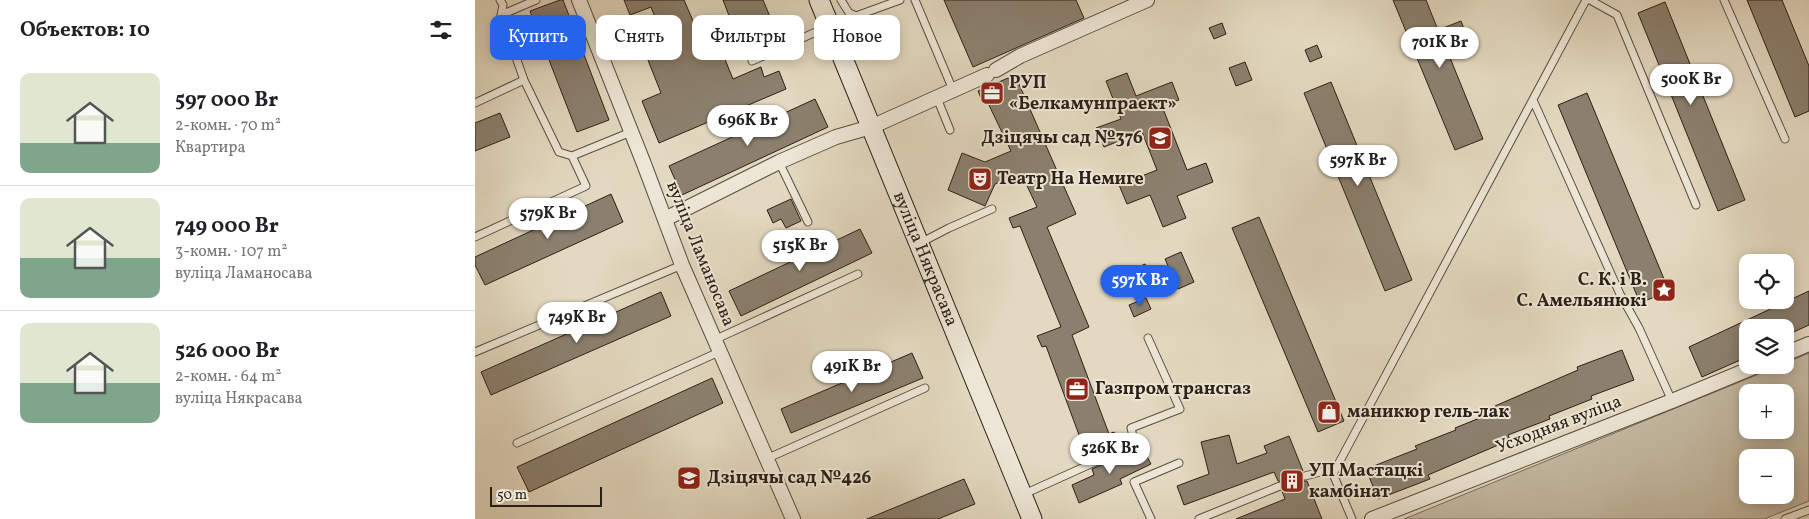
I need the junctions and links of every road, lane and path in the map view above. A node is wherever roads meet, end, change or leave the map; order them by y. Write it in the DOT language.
graph roads {
  1 [pos="500,0"];
  2 [pos="536,0"];
  3 [pos="579,0"];
  4 [pos="819,0"];
  5 [pos="841,0"];
  6 [pos="900,0"];
  7 [pos="915,0"];
  8 [pos="1147,0"];
  9 [pos="1586,0"];
  10 [pos="1590,0"];
  11 [pos="1724,0"];
  12 [pos="501,15"];
  13 [pos="825,15"];
  14 [pos="814,33"];
  15 [pos="517,60"];
  16 [pos="843,60"];
  17 [pos="752,61"];
  18 [pos="524,80"];
  19 [pos="953,90"];
  20 [pos="937,98"];
  21 [pos="1533,100"];
  22 [pos="475,103"];
  23 [pos="871,127"];
  24 [pos="950,130"];
  25 [pos="631,132"];
  26 [pos="1785,139"];
  27 [pos="572,156"];
  28 [pos="779,162"];
  29 [pos="1696,205"];
  30 [pos="992,209"];
  31 [pos="665,218"];
  32 [pos="808,222"];
  33 [pos="475,237"];
  34 [pos="919,244"];
  35 [pos="682,265"];
  36 [pos="858,274"];
  37 [pos="1148,338"];
  38 [pos="1809,344"];
  39 [pos="717,346"];
  40 [pos="1794,350"];
  41 [pos="475,352"];
  42 [pos="1739,373"];
  43 [pos="925,388"];
  44 [pos="1672,401"];
  45 [pos="517,444"];
  46 [pos="766,459"];
  47 [pos="1179,463"];
  48 [pos="1333,474"];
  49 [pos="1305,476"];
  50 [pos="1280,486"];
  51 [pos="1022,495"];
  52 [pos="1809,510"];
  53 [pos="793,519"];
  54 [pos="1032,519"];
  55 [pos="1151,519"];
  56 [pos="1199,519"];
  57 [pos="1352,519"];
  58 [pos="1373,519"];
  59 [pos="1785,519"];
  1 -- 12 [label="lane"];
  2 -- 12 [label="lane"];
  3 -- 25 [label="street, вуліца Ламаносава"];
  4 -- 13 [label="main road, вуліца Някрасава"];
  5 -- 6 [label="lane"];
  7 -- 19 [label="lane"];
  8 -- 19 [label="street"];
  9 -- 21 [label="lane"];
  10 -- 29 [label="lane"];
  11 -- 26 [label="lane"];
  14 -- 17 [label="lane"];
  15 -- 18 [label="lane"];
  16 -- 23 [label="main road, вуліца Някрасава"];
  18 -- 22 [label="lane"];
  18 -- 27 [label="lane"];
  19 -- 20 [label="street"];
  20 -- 23 [label="street"];
  20 -- 24 [label="lane"];
  21 -- 44 [label="lane"];
  21 -- 48 [label="lane"];
  23 -- 28 [label="street"];
  23 -- 34 [label="main road, вуліца Някрасава"];
  25 -- 27 [label="lane"];
  25 -- 31 [label="street, вуліца Ламаносава"];
  27 -- 33 [label="lane"];
  28 -- 31 [label="street"];
  28 -- 32 [label="lane"];
  30 -- 34 [label="lane"];
  31 -- 35 [label="street, вуліца Ламаносава"];
  34 -- 51 [label="main road, вуліца Някрасава"];
  35 -- 39 [label="street, вуліца Ламаносава"];
  35 -- 41 [label="lane"];
  36 -- 39 [label="lane"];
  37 -- 51 [label="lane"];
  38 -- 40 [label="street"];
  39 -- 45 [label="lane"];
  39 -- 46 [label="street, вуліца Ламаносава"];
  42 -- 44 [label="street, Усходняя вуліца"];
  43 -- 46 [label="lane"];
  44 -- 58 [label="street, Усходняя вуліца"];
  46 -- 53 [label="street, вуліца Ламаносава"];
  47 -- 55 [label="lane"];
  48 -- 49 [label="lane"];
  48 -- 57 [label="lane"];
  50 -- 56 [label="lane"];
  51 -- 54 [label="main road, вуліца Някрасава"];
  52 -- 59 [label="lane"];
}
